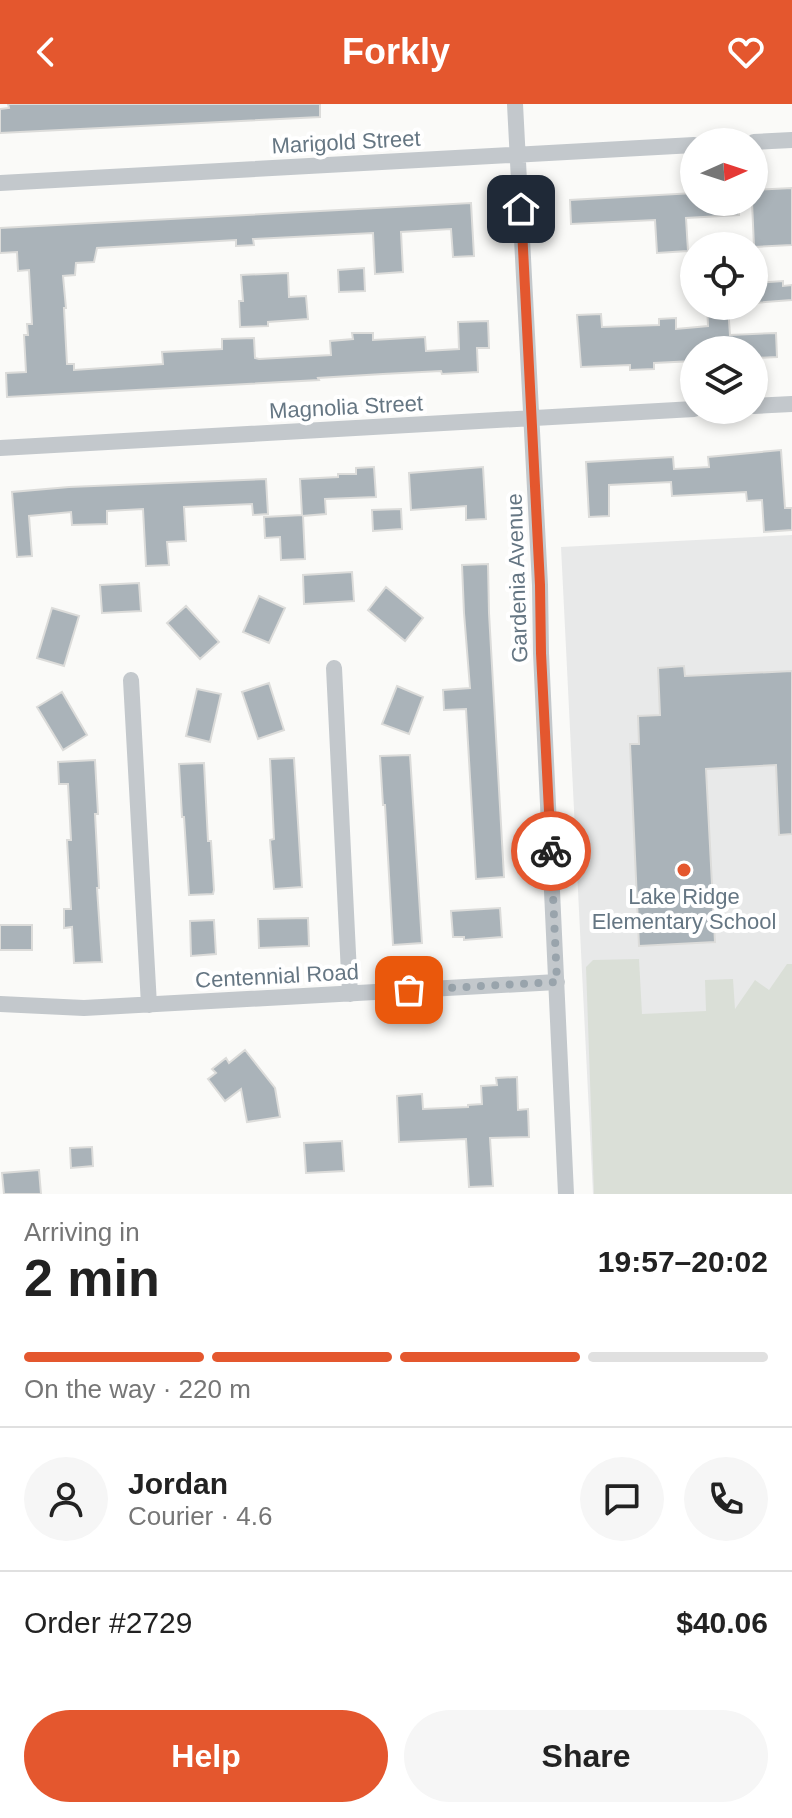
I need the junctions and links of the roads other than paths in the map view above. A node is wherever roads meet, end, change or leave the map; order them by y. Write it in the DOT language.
graph roads {
  1 [pos="515,104"];
  2 [pos="792,140"];
  3 [pos="768,141"];
  4 [pos="680,146"];
  5 [pos="518,155"];
  6 [pos="0,183"];
  7 [pos="792,404"];
  8 [pos="768,405"];
  9 [pos="680,410"];
  10 [pos="532,418"];
  11 [pos="0,448"];
  12 [pos="334,668"];
  13 [pos="131,680"];
  14 [pos="557,982"];
  15 [pos="350,994"];
  16 [pos="0,1004"];
  17 [pos="149,1005"];
  18 [pos="566,1194"];
  1 -- 5 [label="street, Gardenia Avenue"];
  2 -- 3 [label="street"];
  4 -- 5 [label="street, Marigold Street"];
  5 -- 6 [label="street, Marigold Street"];
  5 -- 10 [label="street, Gardenia Avenue"];
  7 -- 8 [label="street"];
  9 -- 10 [label="street, Magnolia Street"];
  10 -- 11 [label="street, Magnolia Street"];
  10 -- 14 [label="street, Gardenia Avenue"];
  12 -- 15 [label="street"];
  13 -- 17 [label="street"];
  14 -- 15 [label="street, Centennial Road"];
  14 -- 18 [label="street, Gardenia Avenue"];
  15 -- 17 [label="street, Centennial Road"];
  16 -- 17 [label="street, Centennial Road"];
}
